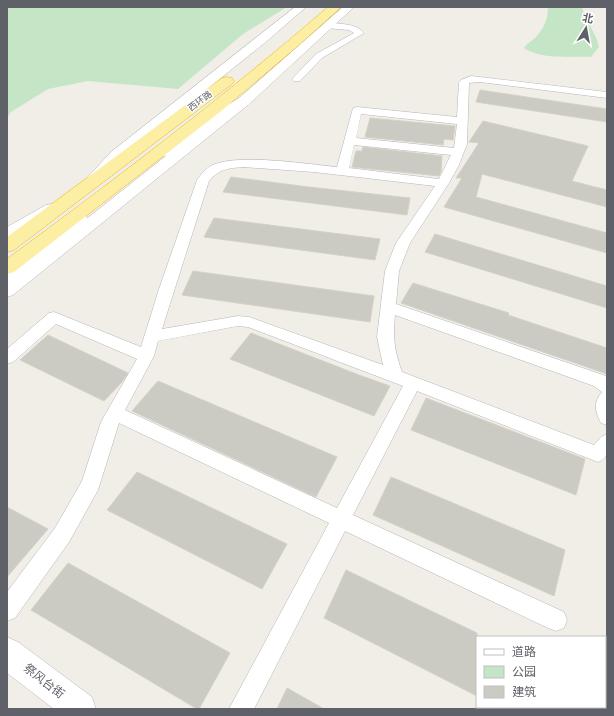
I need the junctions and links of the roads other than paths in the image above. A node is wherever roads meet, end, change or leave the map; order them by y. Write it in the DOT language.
graph roads {
  1 [pos="301,7"];
  2 [pos="316,7"];
  3 [pos="335,7"];
  4 [pos="349,7"];
  5 [pos="328,26"];
  6 [pos="297,79"];
  7 [pos="607,95"];
  8 [pos="244,101"];
  9 [pos="462,121"];
  10 [pos="349,141"];
  11 [pos="458,152"];
  12 [pos="148,162"];
  13 [pos="342,171"];
  14 [pos="443,183"];
  15 [pos="82,191"];
  16 [pos="115,196"];
  17 [pos="7,235"];
  18 [pos="7,246"];
  19 [pos="7,268"];
  20 [pos="7,278"];
  21 [pos="7,291"];
  22 [pos="388,307"];
  23 [pos="152,336"];
  24 [pos="146,356"];
  25 [pos="7,358"];
  26 [pos="404,380"];
  27 [pos="607,387"];
  28 [pos="607,397"];
  29 [pos="115,413"];
  30 [pos="607,418"];
  31 [pos="607,442"];
  32 [pos="341,519"];
  33 [pos="7,610"];
  34 [pos="556,620"];
  35 [pos="7,653"];
  36 [pos="80,709"];
  37 [pos="241,709"];
  1 -- 15 [label="street"];
  2 -- 15 [label="highway, 西环路"];
  3 -- 12 [label="highway, 西环路"];
  4 -- 5 [label="street"];
  5 -- 6 [label="street"];
  5 -- 8 [label="street"];
  7 -- 9 [label="street"];
  8 -- 12 [label="main road"];
  8 -- 16 [label="street"];
  9 -- 10 [label="street"];
  9 -- 11 [label="street"];
  10 -- 11 [label="street"];
  10 -- 13 [label="street"];
  11 -- 14 [label="street"];
  12 -- 16 [label="highway, 西环路"];
  13 -- 14 [label="street"];
  13 -- 23 [label="street"];
  14 -- 22 [label="street"];
  15 -- 17 [label="main road"];
  15 -- 18 [label="highway, 西环路"];
  16 -- 19 [label="highway, 西环路"];
  16 -- 20 [label="main road"];
  16 -- 21 [label="street"];
  22 -- 26 [label="street"];
  22 -- 27 [label="street"];
  23 -- 24 [label="street"];
  23 -- 26 [label="street"];
  24 -- 25 [label="street"];
  24 -- 29 [label="street"];
  26 -- 31 [label="street"];
  26 -- 32 [label="street"];
  28 -- 30 [label="street"];
  29 -- 32 [label="street"];
  29 -- 33 [label="street"];
  32 -- 34 [label="street"];
  32 -- 37 [label="street"];
  35 -- 36 [label="main road, 祭风台街"];
}
